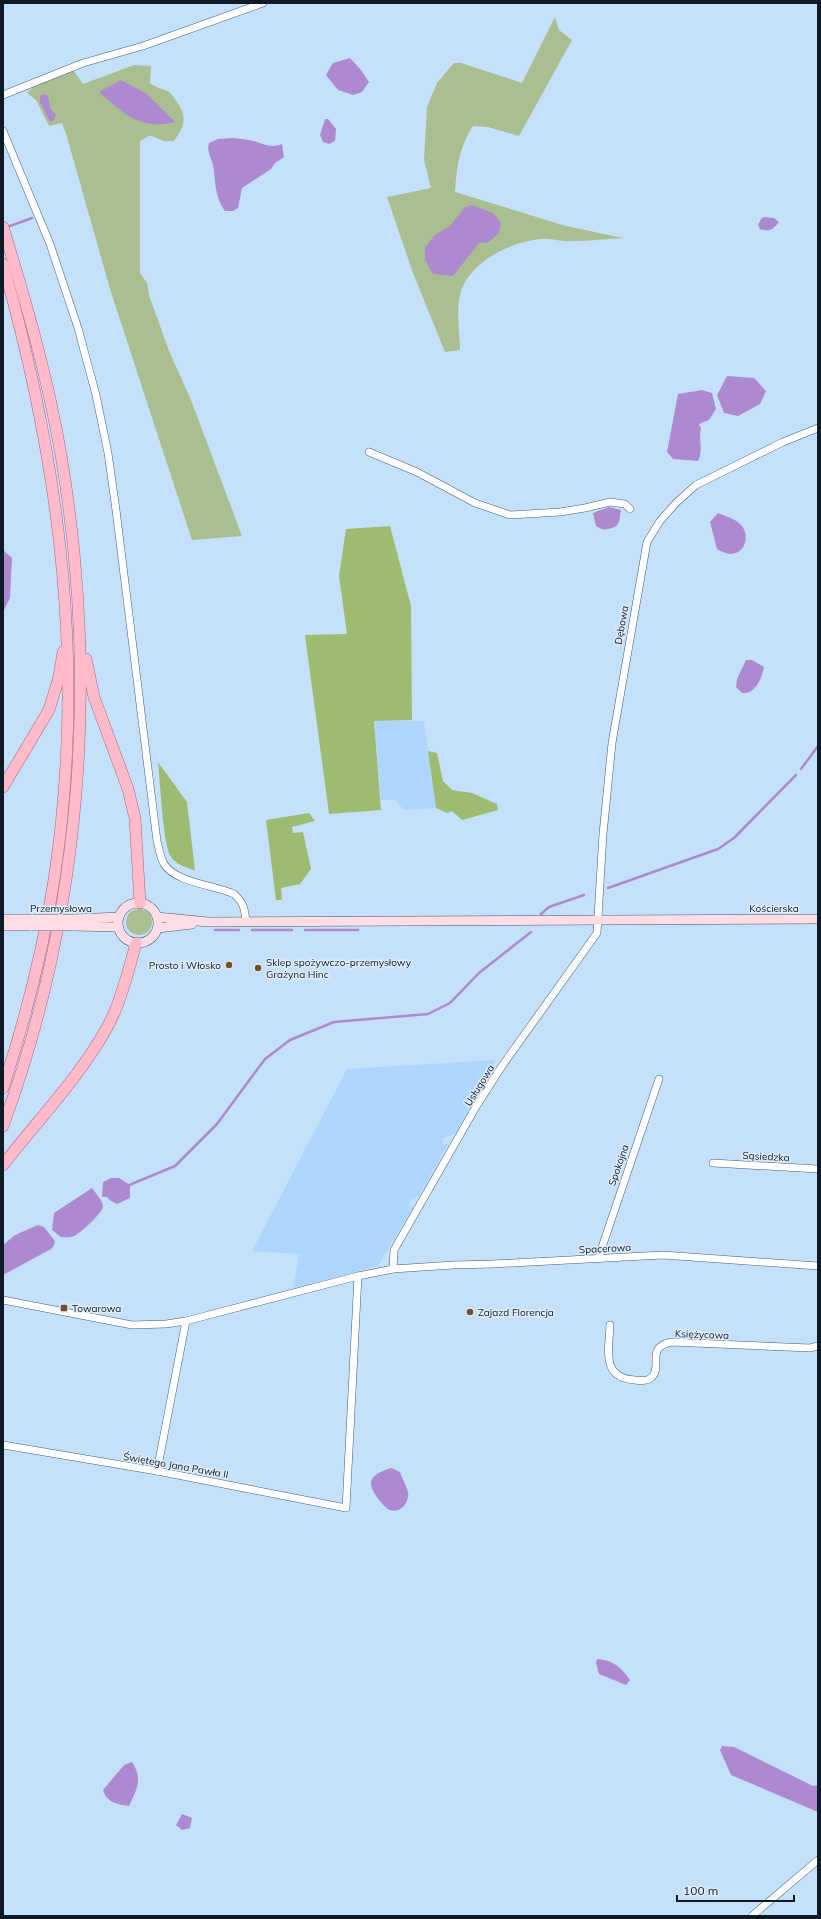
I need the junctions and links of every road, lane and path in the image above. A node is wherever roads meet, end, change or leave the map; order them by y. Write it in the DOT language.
graph roads {
  1 [pos="263,3"];
  2 [pos="3,95"];
  3 [pos="3,132"];
  4 [pos="3,227"];
  5 [pos="3,264"];
  6 [pos="818,428"];
  7 [pos="369,452"];
  8 [pos="630,509"];
  9 [pos="79,615"];
  10 [pos="66,619"];
  11 [pos="3,787"];
  12 [pos="140,903"];
  13 [pos="119,917"];
  14 [pos="157,917"];
  15 [pos="3,919"];
  16 [pos="818,919"];
  17 [pos="597,921"];
  18 [pos="32,922"];
  19 [pos="73,922"];
  20 [pos="208,922"];
  21 [pos="246,922"];
  22 [pos="3,926"];
  23 [pos="118,927"];
  24 [pos="158,928"];
  25 [pos="136,943"];
  26 [pos="658,1079"];
  27 [pos="3,1088"];
  28 [pos="3,1126"];
  29 [pos="714,1163"];
  30 [pos="3,1166"];
  31 [pos="818,1169"];
  32 [pos="598,1259"];
  33 [pos="818,1266"];
  34 [pos="393,1269"];
  35 [pos="358,1276"];
  36 [pos="3,1300"];
  37 [pos="186,1321"];
  38 [pos="610,1325"];
  39 [pos="818,1346"];
  40 [pos="3,1445"];
  41 [pos="157,1471"];
  42 [pos="818,1860"];
  43 [pos="752,1916"];
  1 -- 2 [label="street"];
  3 -- 21 [label="street"];
  4 -- 9 [label="main road"];
  5 -- 10 [label="main road"];
  6 -- 17 [label="street, Dębowa"];
  7 -- 8 [label="street"];
  9 -- 12 [label="main road"];
  9 -- 28 [label="main road"];
  10 -- 11 [label="main road"];
  10 -- 27 [label="main road"];
  12 -- 13 [label="main road"];
  12 -- 14 [label="main road"];
  13 -- 19 [label="main road, Przemysłowa"];
  13 -- 23 [label="main road"];
  14 -- 20 [label="main road"];
  14 -- 24 [label="main road"];
  15 -- 18 [label="main road, Przemysłowa"];
  16 -- 17 [label="main road, Kościerska"];
  17 -- 21 [label="main road, Kościerska"];
  17 -- 34 [label="street, Usługowa"];
  18 -- 19 [label="main road, Przemysłowa, bridge"];
  18 -- 22 [label="main road, Przemysłowa"];
  19 -- 23 [label="main road, Przemysłowa"];
  20 -- 21 [label="main road"];
  20 -- 24 [label="main road"];
  23 -- 25 [label="main road"];
  24 -- 25 [label="main road"];
  25 -- 30 [label="main road"];
  26 -- 32 [label="street, Spokojna"];
  29 -- 31 [label="street, Sąsiedzka"];
  32 -- 33 [label="street, Spacerowa"];
  32 -- 34 [label="street, Spacerowa"];
  34 -- 35 [label="street"];
  35 -- 37 [label="street"];
  35 -- 41 [label="street, Świętego Jana Pawła II"];
  36 -- 37 [label="street"];
  37 -- 41 [label="street"];
  38 -- 39 [label="street, Księżycowa"];
  40 -- 41 [label="street, Świętego Jana Pawła II"];
  42 -- 43 [label="street"];
}
